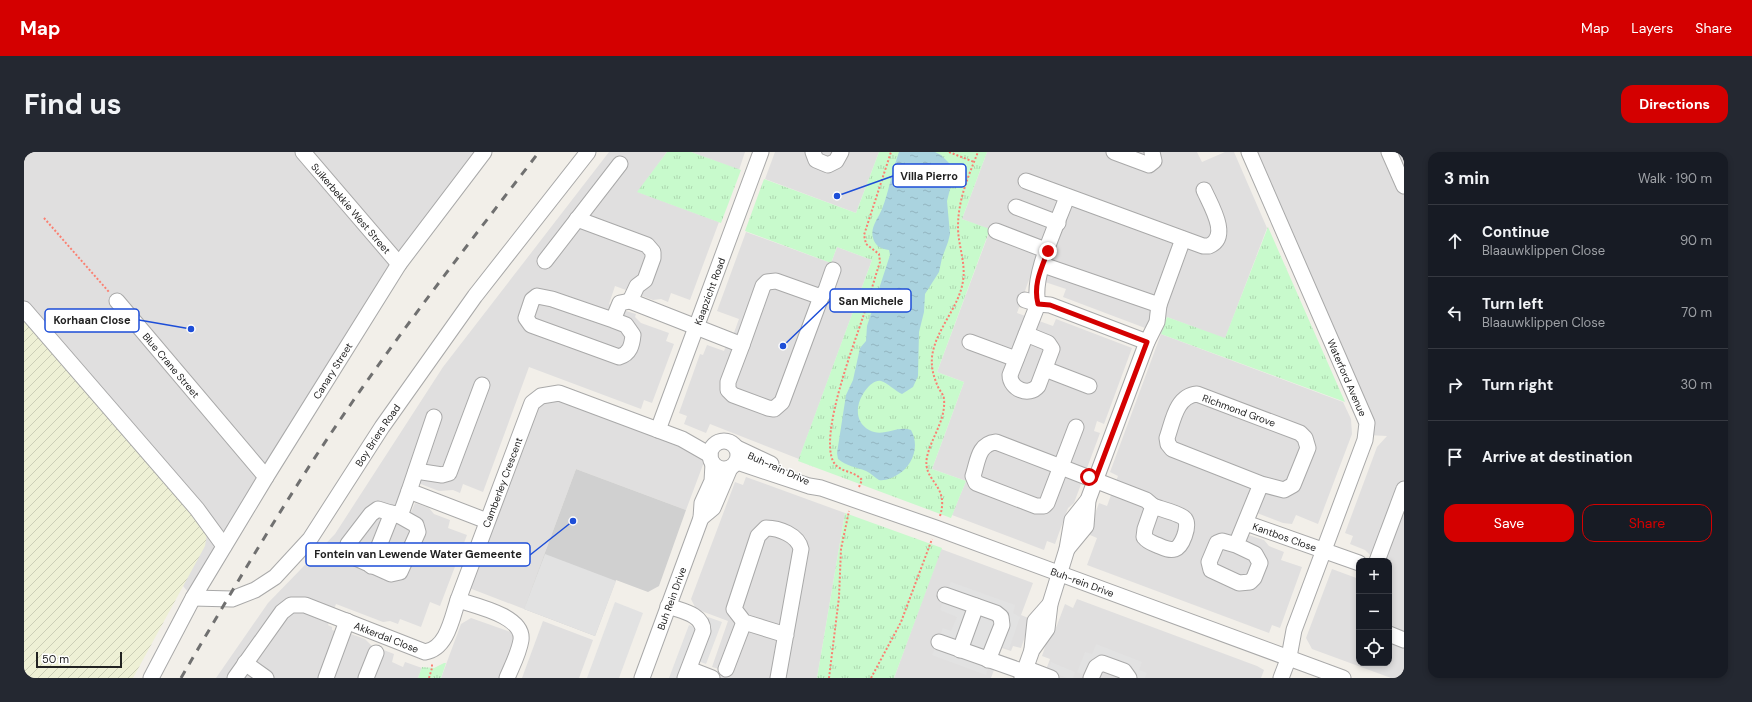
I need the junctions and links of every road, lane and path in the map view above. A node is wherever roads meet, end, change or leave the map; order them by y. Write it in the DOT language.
graph roads {
  1 [pos="303,152"];
  2 [pos="484,152"];
  3 [pos="588,152"];
  4 [pos="761,152"];
  5 [pos="813,152"];
  6 [pos="841,152"];
  7 [pos="891,152"];
  8 [pos="949,152"];
  9 [pos="978,152"];
  10 [pos="1114,152"];
  11 [pos="1152,152"];
  12 [pos="1249,152"];
  13 [pos="1389,152"];
  14 [pos="974,162"];
  15 [pos="620,164"];
  16 [pos="1026,181"];
  17 [pos="1404,186"];
  18 [pos="1204,190"];
  19 [pos="1068,197"];
  20 [pos="1016,207"];
  21 [pos="44,218"];
  22 [pos="577,218"];
  23 [pos="1058,223"];
  24 [pos="996,231"];
  25 [pos="1183,239"];
  26 [pos="1045,258"];
  27 [pos="545,261"];
  28 [pos="399,264"];
  29 [pos="833,270"];
  30 [pos="821,297"];
  31 [pos="117,301"];
  32 [pos="630,301"];
  33 [pos="1031,302"];
  34 [pos="1159,305"];
  35 [pos="24,309"];
  36 [pos="613,320"];
  37 [pos="696,327"];
  38 [pos="1026,334"];
  39 [pos="970,342"];
  40 [pos="1147,342"];
  41 [pos="742,345"];
  42 [pos="1016,359"];
  43 [pos="1045,369"];
  44 [pos="482,385"];
  45 [pos="1089,386"];
  46 [pos="434,417"];
  47 [pos="1076,427"];
  48 [pos="658,430"];
  49 [pos="713,454"];
  50 [pos="735,460"];
  51 [pos="1061,467"];
  52 [pos="416,471"];
  53 [pos="266,476"];
  54 [pos="1095,480"];
  55 [pos="1261,484"];
  56 [pos="1404,489"];
  57 [pos="858,490"];
  58 [pos="409,491"];
  59 [pos="1153,506"];
  60 [pos="851,507"];
  61 [pos="396,515"];
  62 [pos="701,518"];
  63 [pos="938,520"];
  64 [pos="487,521"];
  65 [pos="1246,522"];
  66 [pos="933,536"];
  67 [pos="1236,545"];
  68 [pos="224,546"];
  69 [pos="1324,551"];
  70 [pos="1378,558"];
  71 [pos="1356,563"];
  72 [pos="371,566"];
  73 [pos="1060,574"];
  74 [pos="945,595"];
  75 [pos="193,598"];
  76 [pos="458,600"];
  77 [pos="668,606"];
  78 [pos="976,606"];
  79 [pos="347,621"];
  80 [pos="744,622"];
  81 [pos="786,635"];
  82 [pos="1392,635"];
  83 [pos="1404,640"];
  84 [pos="939,642"];
  85 [pos="960,650"];
  86 [pos="376,653"];
  87 [pos="1284,655"];
  88 [pos="988,660"];
  89 [pos="246,663"];
  90 [pos="726,669"];
  91 [pos="1024,673"];
  92 [pos="687,674"];
  93 [pos="152,678"];
  94 [pos="235,678"];
  95 [pos="266,678"];
  96 [pos="326,678"];
  97 [pos="366,678"];
  98 [pos="508,678"];
  99 [pos="642,678"];
  100 [pos="712,678"];
  101 [pos="778,678"];
  102 [pos="829,678"];
  103 [pos="870,678"];
  104 [pos="1051,678"];
  105 [pos="1091,678"];
  106 [pos="1129,678"];
  107 [pos="1271,678"];
  108 [pos="1281,678"];
  109 [pos="1343,678"];
  1 -- 28 [label="street, Suikerbekkie West Street"];
  2 -- 28 [label="street, Canary Street"];
  3 -- 75 [label="street, Boy Briers Road"];
  4 -- 37 [label="street, Kaapzicht Road"];
  5 -- 6 [label="street"];
  7 -- 57 [label="path"];
  8 -- 14 [label="path"];
  9 -- 14 [label="path"];
  10 -- 11 [label="street"];
  12 -- 69 [label="street, Waterford Avenue"];
  13 -- 17 [label="street"];
  14 -- 63 [label="path"];
  15 -- 22 [label="street"];
  16 -- 19 [label="street"];
  18 -- 25 [label="street"];
  19 -- 23 [label="street"];
  19 -- 25 [label="street"];
  20 -- 23 [label="street"];
  21 -- 31 [label="path"];
  22 -- 27 [label="street"];
  22 -- 32 [label="street"];
  23 -- 26 [label="street"];
  24 -- 26 [label="street"];
  25 -- 34 [label="street"];
  26 -- 33 [label="street"];
  26 -- 34 [label="street"];
  28 -- 53 [label="street, Canary Street"];
  29 -- 30 [label="street"];
  30 -- 41 [label="street"];
  30 -- 41 [label="street"];
  31 -- 53 [label="street, Blue Crane Street"];
  32 -- 36 [label="street"];
  32 -- 37 [label="street"];
  33 -- 38 [label="street"];
  33 -- 40 [label="street"];
  34 -- 40 [label="street"];
  35 -- 68 [label="street"];
  36 -- 36 [label="street"];
  37 -- 41 [label="street"];
  37 -- 48 [label="street, Kaapzicht Road"];
  38 -- 42 [label="street"];
  38 -- 43 [label="street"];
  39 -- 42 [label="street"];
  40 -- 54 [label="street"];
  42 -- 43 [label="street"];
  43 -- 45 [label="street"];
  44 -- 52 [label="street"];
  46 -- 52 [label="street"];
  47 -- 51 [label="street"];
  48 -- 49 [label="street, Camberley Crescent"];
  48 -- 64 [label="street, Camberley Crescent"];
  49 -- 50 [label="street"];
  49 -- 50 [label="street"];
  49 -- 62 [label="street, Buh Rein Drive"];
  50 -- 62 [label="street, Buh Rein Drive"];
  50 -- 73 [label="street, Buh-rein Drive"];
  51 -- 51 [label="street"];
  51 -- 54 [label="street"];
  52 -- 58 [label="street"];
  53 -- 68 [label="street, Canary Street"];
  54 -- 59 [label="street"];
  54 -- 73 [label="street"];
  55 -- 55 [label="street, Richmond Grove"];
  55 -- 65 [label="street"];
  56 -- 70 [label="street"];
  58 -- 61 [label="street"];
  58 -- 64 [label="street"];
  60 -- 102 [label="path"];
  61 -- 72 [label="street"];
  61 -- 72 [label="street"];
  61 -- 72 [label="street"];
  62 -- 77 [label="street, Buh Rein Drive"];
  64 -- 76 [label="street, Camberley Crescent"];
  65 -- 67 [label="street"];
  65 -- 69 [label="street, Kantbos Close"];
  66 -- 103 [label="path"];
  68 -- 75 [label="street, Canary Street"];
  69 -- 71 [label="street, Kantbos Close"];
  69 -- 87 [label="street, Waterford Avenue"];
  73 -- 87 [label="street, Buh-rein Drive"];
  73 -- 91 [label="street"];
  74 -- 78 [label="street"];
  75 -- 93 [label="street"];
  76 -- 79 [label="street, Akkerdal Close"];
  76 -- 98 [label="street"];
  77 -- 92 [label="street"];
  77 -- 99 [label="street, Buh Rein Drive"];
  78 -- 85 [label="street"];
  78 -- 88 [label="street"];
  79 -- 89 [label="street, Akkerdal Close"];
  79 -- 96 [label="street"];
  80 -- 81 [label="street"];
  80 -- 81 [label="street"];
  80 -- 90 [label="street"];
  81 -- 101 [label="street"];
  82 -- 83 [label="street"];
  84 -- 85 [label="street"];
  85 -- 88 [label="street"];
  86 -- 97 [label="street"];
  87 -- 107 [label="street"];
  87 -- 108 [label="street"];
  87 -- 109 [label="street, Buh-rein Drive"];
  88 -- 91 [label="street"];
  89 -- 94 [label="street, Akkerdal Close"];
  89 -- 95 [label="street"];
  91 -- 104 [label="street"];
  92 -- 100 [label="street"];
  105 -- 106 [label="street"];
}
